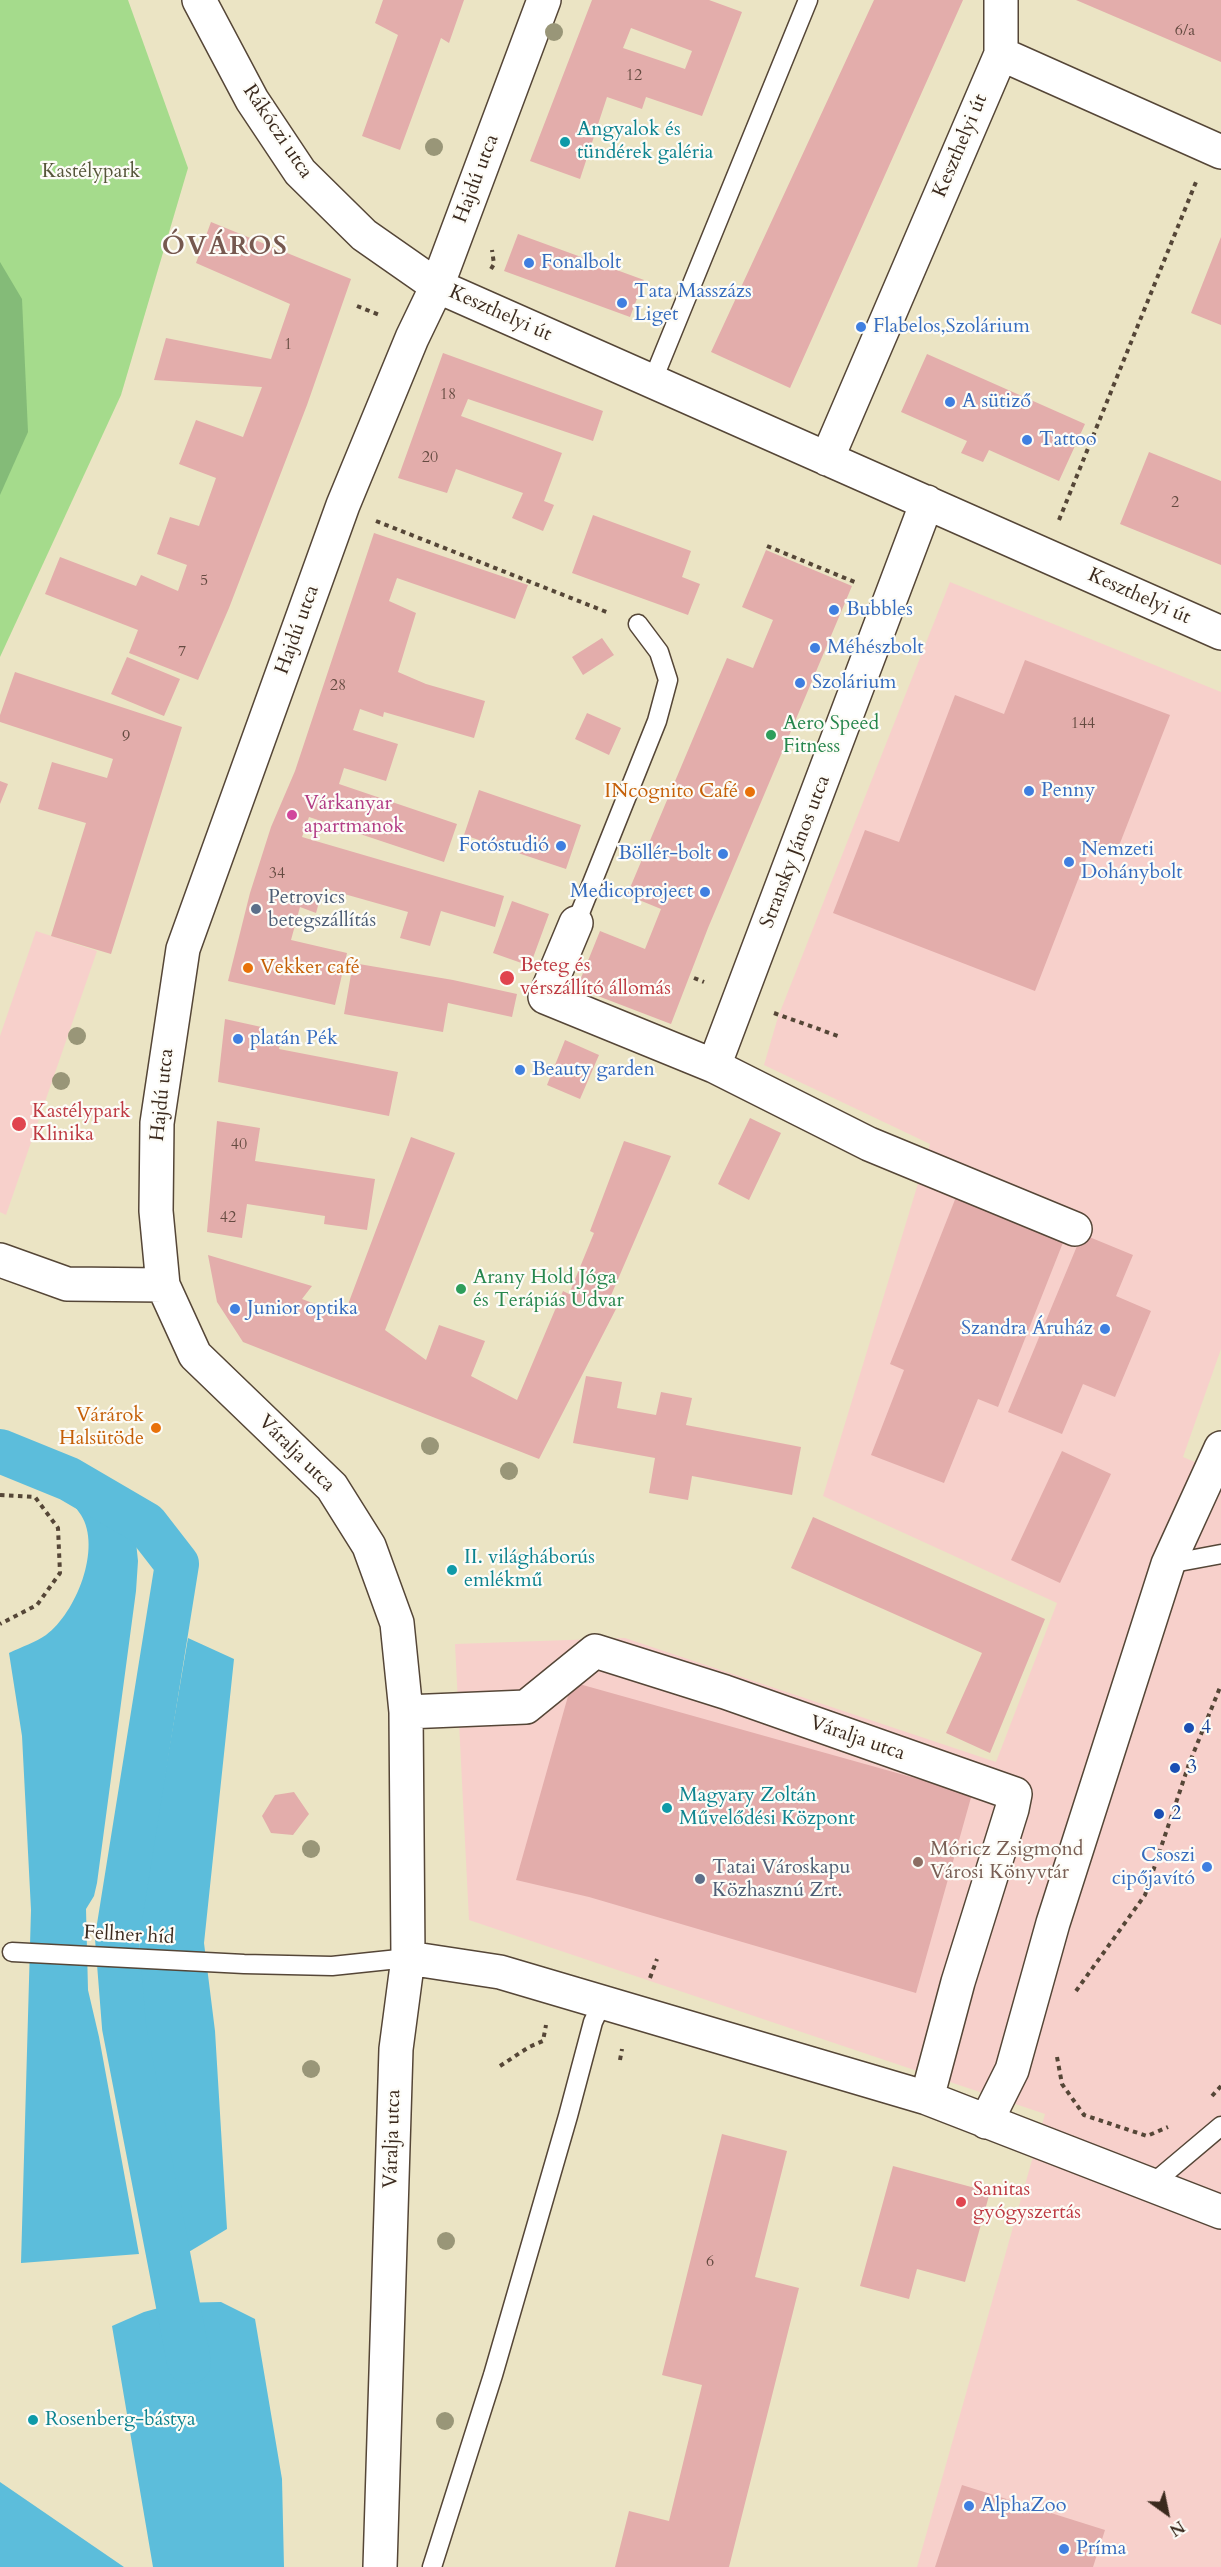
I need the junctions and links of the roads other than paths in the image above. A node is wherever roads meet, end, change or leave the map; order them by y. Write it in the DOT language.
graph roads {
  1 [pos="200,0"];
  2 [pos="544,0"];
  3 [pos="808,0"];
  4 [pos="1001,0"];
  5 [pos="1001,54"];
  6 [pos="1215,150"];
  7 [pos="437,286"];
  8 [pos="652,382"];
  9 [pos="826,459"];
  10 [pos="927,502"];
  11 [pos="638,624"];
  12 [pos="1221,633"];
  13 [pos="576,922"];
  14 [pos="714,1066"];
  15 [pos="1075,1228"];
  16 [pos="0,1260"];
  17 [pos="163,1285"];
  18 [pos="1221,1448"];
  19 [pos="1221,1554"];
  20 [pos="1168,1564"];
  21 [pos="406,1712"];
  22 [pos="12,1952"];
  23 [pos="408,1958"];
  24 [pos="602,2003"];
  25 [pos="927,2098"];
  26 [pos="986,2122"];
  27 [pos="1221,2126"];
  28 [pos="1151,2185"];
  29 [pos="1221,2212"];
  30 [pos="380,2567"];
  31 [pos="432,2567"];
  1 -- 7 [label="street, Rákóczi utca"];
  2 -- 7 [label="street, Hajdú utca"];
  3 -- 8 [label="lane"];
  4 -- 5 [label="street"];
  5 -- 6 [label="street"];
  5 -- 9 [label="street, Keszthelyi út"];
  7 -- 8 [label="street, Keszthelyi út"];
  7 -- 17 [label="street, Hajdú utca"];
  8 -- 9 [label="street, Keszthelyi út"];
  9 -- 10 [label="street, Keszthelyi út"];
  10 -- 12 [label="street, Keszthelyi út"];
  10 -- 14 [label="street, Stransky János utca"];
  11 -- 13 [label="lane"];
  13 -- 14 [label="street"];
  14 -- 15 [label="street"];
  16 -- 17 [label="street"];
  17 -- 21 [label="street, Váralja utca"];
  18 -- 20 [label="street"];
  19 -- 20 [label="lane"];
  20 -- 26 [label="street"];
  21 -- 23 [label="street, Váralja utca"];
  21 -- 25 [label="street, Váralja utca"];
  22 -- 23 [label="lane, Fellner híd"];
  23 -- 24 [label="street"];
  23 -- 30 [label="street, Váralja utca"];
  24 -- 25 [label="street"];
  24 -- 31 [label="lane"];
  25 -- 26 [label="street"];
  26 -- 28 [label="street"];
  27 -- 28 [label="lane"];
  28 -- 29 [label="street"];
}
